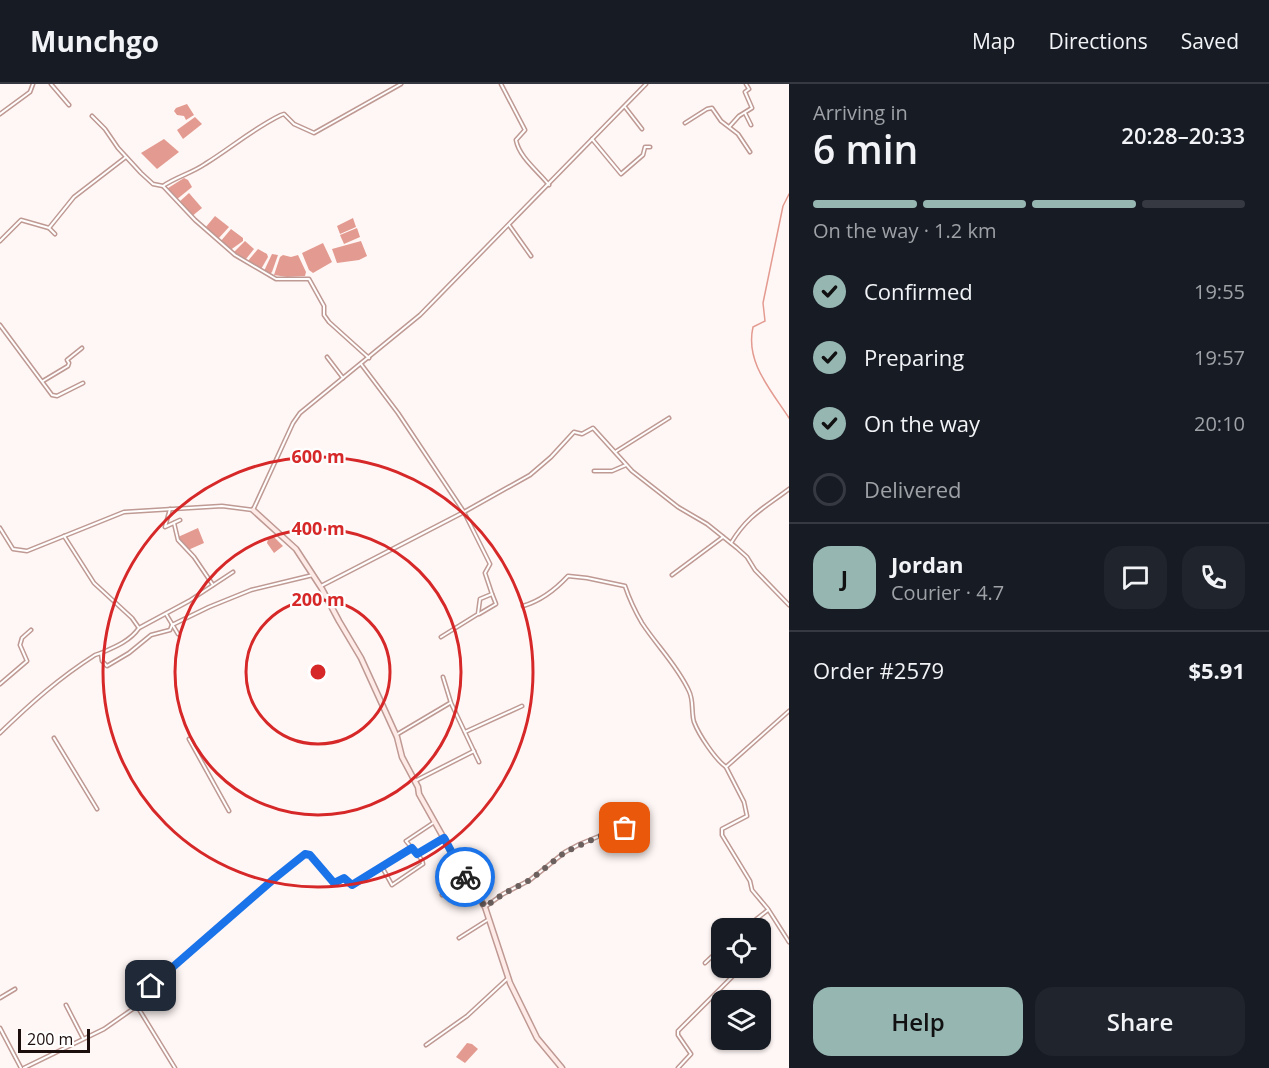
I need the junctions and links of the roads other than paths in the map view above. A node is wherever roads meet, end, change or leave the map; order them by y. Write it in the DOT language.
graph roads {
  1 [pos="33,84"];
  2 [pos="51,84"];
  3 [pos="401,84"];
  4 [pos="501,84"];
  5 [pos="646,84"];
  6 [pos="746,84"];
  7 [pos="69,105"];
  8 [pos="625,107"];
  9 [pos="745,113"];
  10 [pos="0,114"];
  11 [pos="92,116"];
  12 [pos="685,123"];
  13 [pos="751,125"];
  14 [pos="729,128"];
  15 [pos="642,129"];
  16 [pos="592,139"];
  17 [pos="650,147"];
  18 [pos="750,152"];
  19 [pos="126,157"];
  20 [pos="549,185"];
  21 [pos="163,186"];
  22 [pos="509,225"];
  23 [pos="49,228"];
  24 [pos="55,234"];
  25 [pos="0,241"];
  26 [pos="531,256"];
  27 [pos="0,325"];
  28 [pos="82,348"];
  29 [pos="327,357"];
  30 [pos="369,357"];
  31 [pos="361,364"];
  32 [pos="343,378"];
  33 [pos="43,381"];
  34 [pos="83,383"];
  35 [pos="669,418"];
  36 [pos="615,452"];
  37 [pos="626,465"];
  38 [pos="594,471"];
  39 [pos="789,489"];
  40 [pos="170,510"];
  41 [pos="253,510"];
  42 [pos="464,512"];
  43 [pos="180,520"];
  44 [pos="174,523"];
  45 [pos="0,528"];
  46 [pos="64,536"];
  47 [pos="723,537"];
  48 [pos="731,543"];
  49 [pos="233,572"];
  50 [pos="313,575"];
  51 [pos="672,575"];
  52 [pos="213,585"];
  53 [pos="321,586"];
  54 [pos="492,594"];
  55 [pos="789,604"];
  56 [pos="524,606"];
  57 [pos="166,614"];
  58 [pos="478,614"];
  59 [pos="172,625"];
  60 [pos="139,628"];
  61 [pos="31,630"];
  62 [pos="178,634"];
  63 [pos="441,637"];
  64 [pos="101,653"];
  65 [pos="443,677"];
  66 [pos="0,684"];
  67 [pos="451,703"];
  68 [pos="522,706"];
  69 [pos="789,711"];
  70 [pos="465,732"];
  71 [pos="0,733"];
  72 [pos="396,735"];
  73 [pos="54,738"];
  74 [pos="189,739"];
  75 [pos="474,751"];
  76 [pos="479,762"];
  77 [pos="726,767"];
  78 [pos="415,781"];
  79 [pos="97,809"];
  80 [pos="618,810"];
  81 [pos="229,811"];
  82 [pos="435,822"];
  83 [pos="640,826"];
  84 [pos="625,828"];
  85 [pos="444,838"];
  86 [pos="629,844"];
  87 [pos="412,848"];
  88 [pos="417,854"];
  89 [pos="382,867"];
  90 [pos="467,880"];
  91 [pos="442,895"];
  92 [pos="485,907"];
  93 [pos="768,909"];
  94 [pos="757,918"];
  95 [pos="489,919"];
  96 [pos="459,938"];
  97 [pos="789,942"];
  98 [pos="711,957"];
  99 [pos="705,963"];
  100 [pos="509,977"];
  101 [pos="731,978"];
  102 [pos="15,989"];
  103 [pos="0,998"];
  104 [pos="66,1005"];
  105 [pos="137,1006"];
  106 [pos="0,1028"];
  107 [pos="83,1038"];
  108 [pos="426,1045"];
  109 [pos="22,1068"];
  110 [pos="175,1068"];
  111 [pos="562,1068"];
  112 [pos="678,1068"];
  1 -- 10 [label="street"];
  2 -- 7 [label="street"];
  3 -- 21 [label="street"];
  4 -- 20 [label="street"];
  5 -- 8 [label="street"];
  6 -- 9 [label="street"];
  8 -- 15 [label="street"];
  8 -- 16 [label="street"];
  9 -- 13 [label="street"];
  9 -- 14 [label="street"];
  11 -- 19 [label="street"];
  12 -- 14 [label="street"];
  14 -- 18 [label="street"];
  16 -- 17 [label="street"];
  16 -- 20 [label="street"];
  19 -- 21 [label="street"];
  19 -- 23 [label="street"];
  20 -- 22 [label="street"];
  21 -- 30 [label="street"];
  22 -- 26 [label="street"];
  22 -- 30 [label="street"];
  23 -- 24 [label="street"];
  23 -- 25 [label="street"];
  27 -- 33 [label="street"];
  28 -- 33 [label="street"];
  29 -- 32 [label="street"];
  30 -- 31 [label="street"];
  31 -- 32 [label="street"];
  31 -- 42 [label="street"];
  32 -- 41 [label="street"];
  33 -- 34 [label="street"];
  35 -- 36 [label="street"];
  36 -- 37 [label="street"];
  36 -- 42 [label="street"];
  37 -- 38 [label="street"];
  37 -- 47 [label="street"];
  39 -- 48 [label="street"];
  40 -- 41 [label="street"];
  40 -- 44 [label="street"];
  40 -- 46 [label="street"];
  41 -- 50 [label="street"];
  42 -- 53 [label="street"];
  42 -- 54 [label="street"];
  43 -- 44 [label="street"];
  44 -- 52 [label="street"];
  45 -- 46 [label="street"];
  46 -- 60 [label="street"];
  47 -- 48 [label="street"];
  47 -- 51 [label="street"];
  48 -- 55 [label="street"];
  49 -- 52 [label="street"];
  50 -- 53 [label="street"];
  50 -- 59 [label="street"];
  52 -- 57 [label="street"];
  53 -- 72 [label="street"];
  54 -- 58 [label="street"];
  54 -- 58 [label="street"];
  56 -- 77 [label="street"];
  57 -- 59 [label="street"];
  57 -- 60 [label="street"];
  58 -- 63 [label="street"];
  59 -- 62 [label="street"];
  59 -- 64 [label="street"];
  60 -- 64 [label="street"];
  61 -- 66 [label="street"];
  64 -- 71 [label="street"];
  65 -- 67 [label="street"];
  67 -- 70 [label="street"];
  67 -- 72 [label="street"];
  68 -- 70 [label="street"];
  69 -- 77 [label="street"];
  70 -- 75 [label="street"];
  72 -- 78 [label="street"];
  73 -- 79 [label="street"];
  74 -- 81 [label="street"];
  75 -- 76 [label="street"];
  75 -- 78 [label="street"];
  77 -- 93 [label="street"];
  78 -- 82 [label="street"];
  80 -- 84 [label="street"];
  82 -- 85 [label="street"];
  82 -- 87 [label="street"];
  83 -- 84 [label="street"];
  84 -- 86 [label="street"];
  84 -- 92 [label="street"];
  85 -- 88 [label="street"];
  85 -- 90 [label="street"];
  87 -- 88 [label="street"];
  87 -- 89 [label="street"];
  88 -- 89 [label="street"];
  89 -- 105 [label="street"];
  90 -- 91 [label="street"];
  90 -- 92 [label="street"];
  92 -- 95 [label="street"];
  93 -- 94 [label="street"];
  93 -- 97 [label="street"];
  95 -- 96 [label="street"];
  95 -- 100 [label="street"];
  98 -- 99 [label="street"];
  100 -- 108 [label="street"];
  100 -- 111 [label="street"];
  101 -- 112 [label="street"];
  102 -- 103 [label="street"];
  104 -- 107 [label="street"];
  105 -- 107 [label="street"];
  105 -- 110 [label="street"];
  106 -- 109 [label="street"];
  107 -- 109 [label="street"];
}
